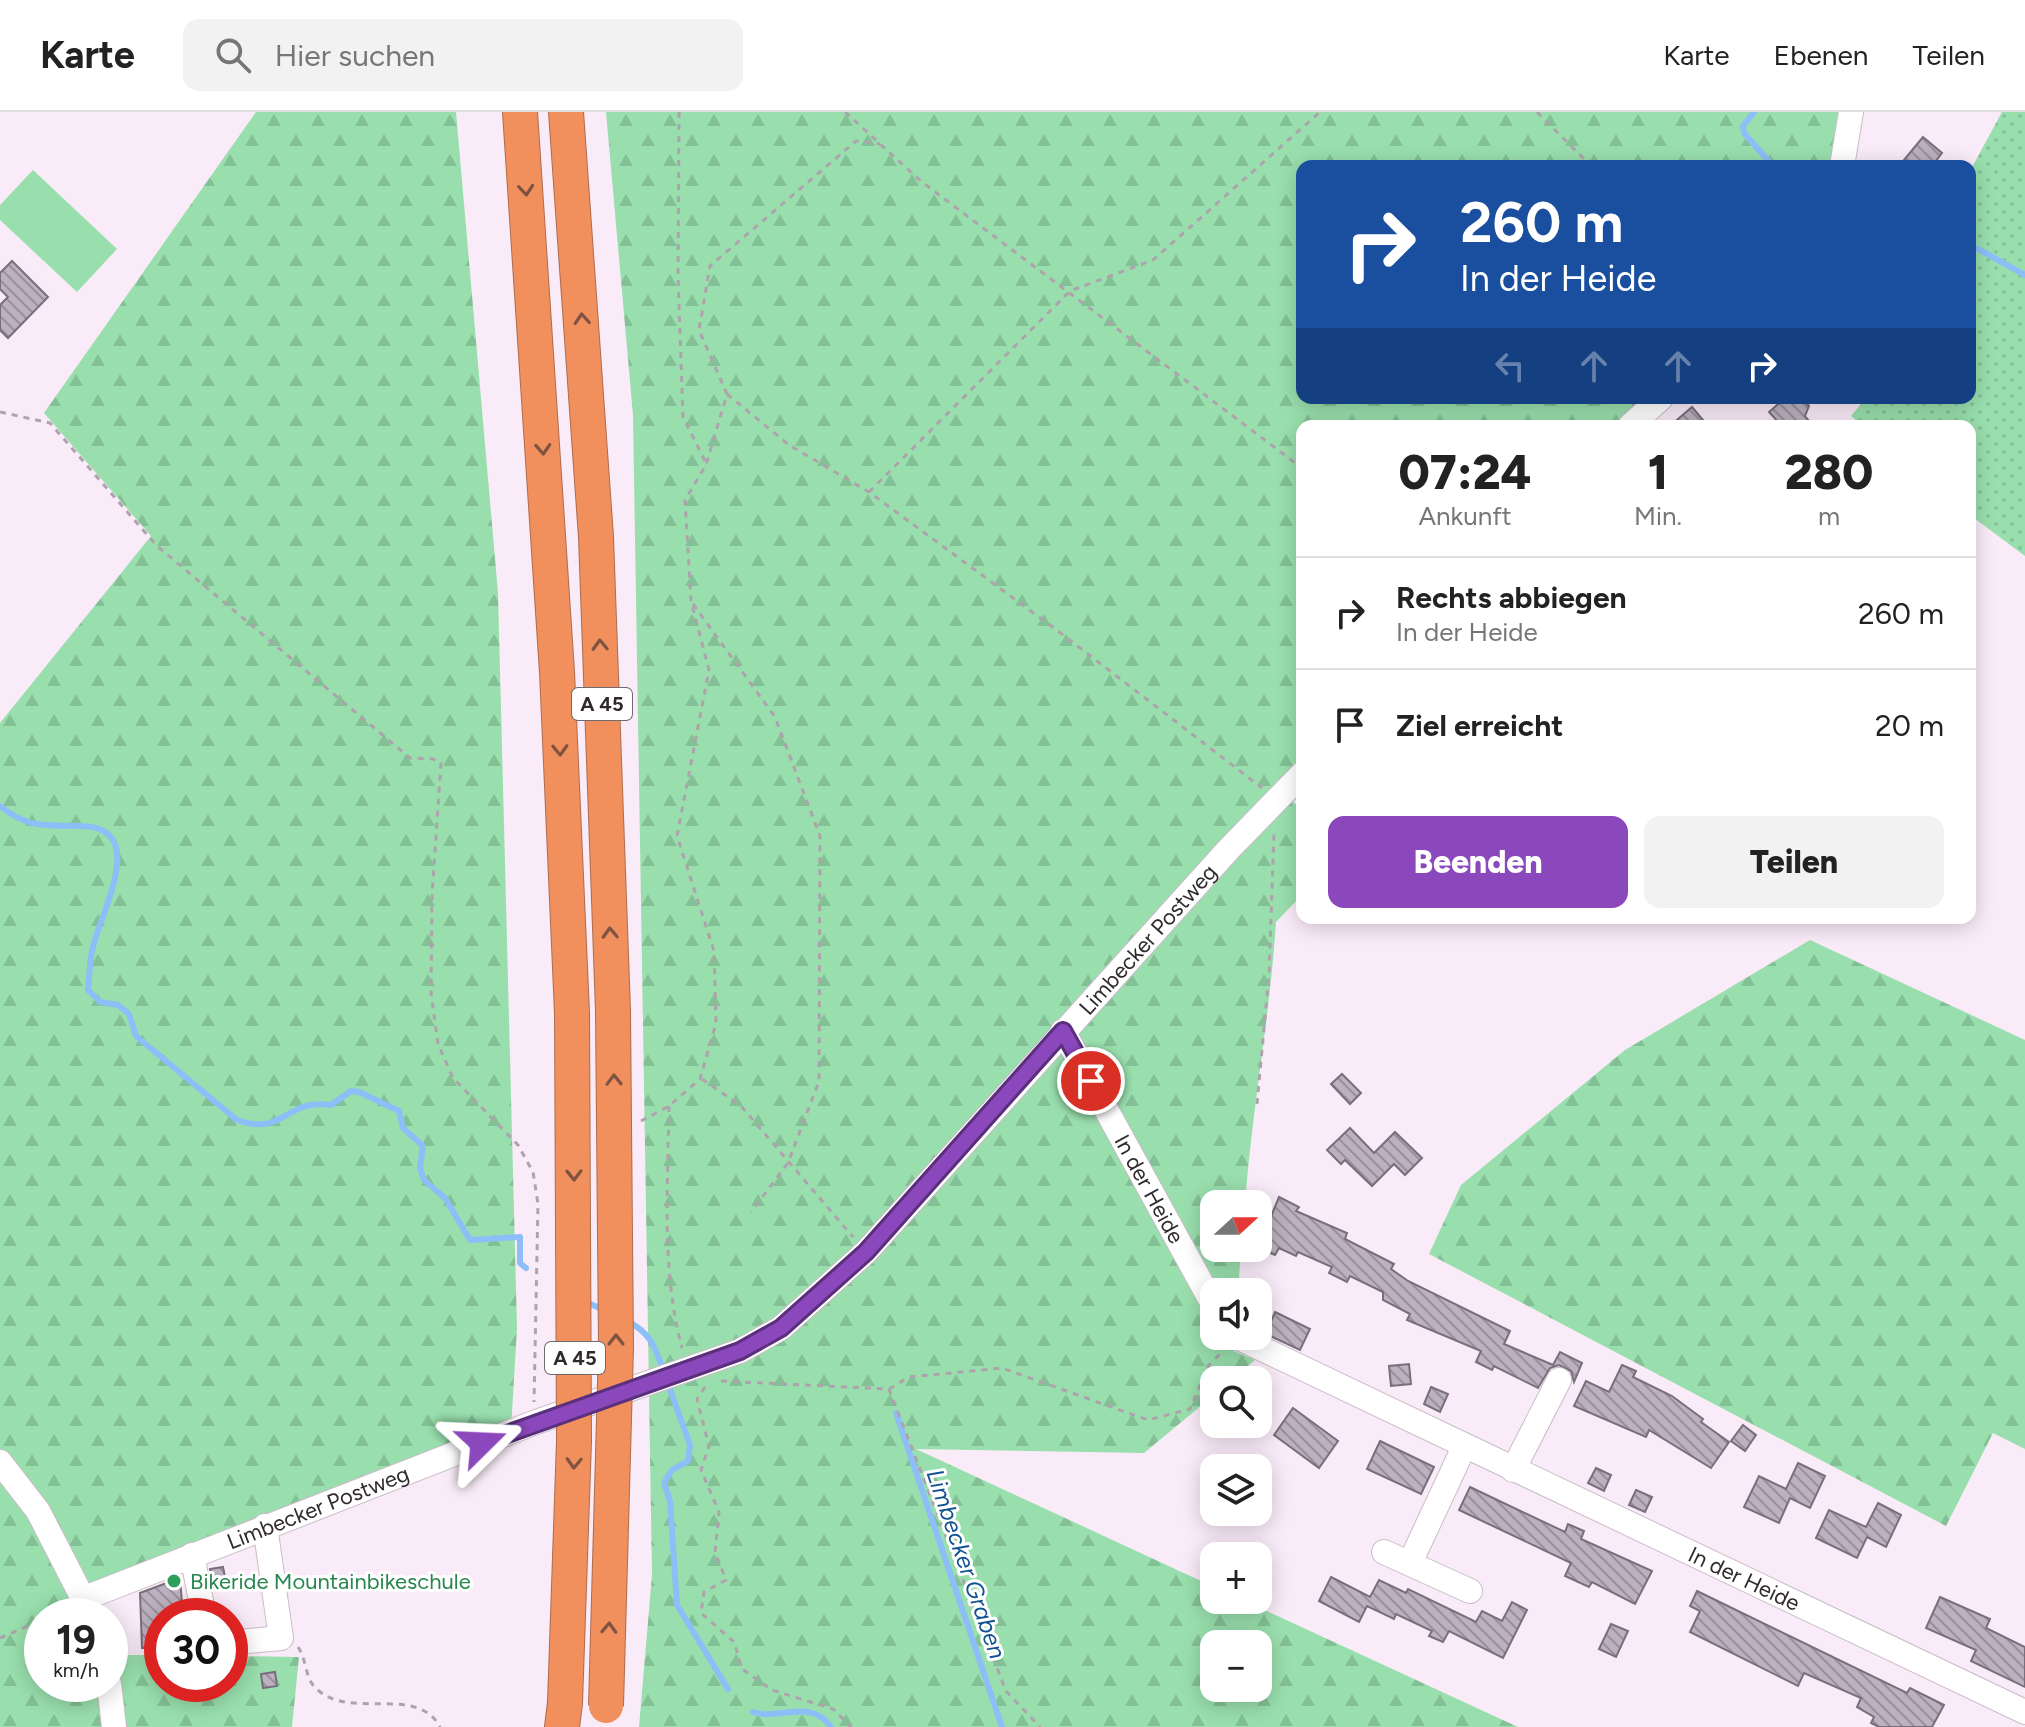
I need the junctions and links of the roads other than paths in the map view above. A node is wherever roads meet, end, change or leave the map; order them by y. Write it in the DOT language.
graph roads {
  1 [pos="520,112"];
  2 [pos="566,112"];
  3 [pos="1851,112"];
  4 [pos="1843,160"];
  5 [pos="1654,404"];
  6 [pos="1637,420"];
  7 [pos="1296,779"];
  8 [pos="1063,1031"];
  9 [pos="1200,1281"];
  10 [pos="1263,1350"];
  11 [pos="1559,1380"];
  12 [pos="1464,1447"];
  13 [pos="0,1462"];
  14 [pos="1513,1470"];
  15 [pos="265,1526"];
  16 [pos="1384,1552"];
  17 [pos="192,1555"];
  18 [pos="1410,1563"];
  19 [pos="1470,1591"];
  20 [pos="84,1598"];
  21 [pos="107,1598"];
  22 [pos="200,1598"];
  23 [pos="248,1641"];
  24 [pos="111,1702"];
  25 [pos="2025,1712"];
  26 [pos="563,1715"];
  27 [pos="605,1717"];
  28 [pos="114,1727"];
  1 -- 26 [label="highway, A 45, one-way, bridge"];
  27 -- 2 [label="highway, A 45, one-way, bridge"];
  3 -- 4 [label="street"];
  5 -- 6 [label="street"];
  7 -- 8 [label="street, Limbecker Postweg"];
  8 -- 9 [label="street, In der Heide"];
  8 -- 15 [label="street, Limbecker Postweg"];
  10 -- 12 [label="street, In der Heide"];
  11 -- 14 [label="street"];
  12 -- 14 [label="street, In der Heide"];
  12 -- 18 [label="street"];
  13 -- 20 [label="street"];
  14 -- 25 [label="street, In der Heide"];
  15 -- 17 [label="street, Limbecker Postweg"];
  15 -- 23 [label="street"];
  16 -- 18 [label="street"];
  17 -- 21 [label="street, Limbecker Postweg"];
  17 -- 22 [label="street"];
  18 -- 19 [label="street"];
  24 -- 28 [label="street"];
}
